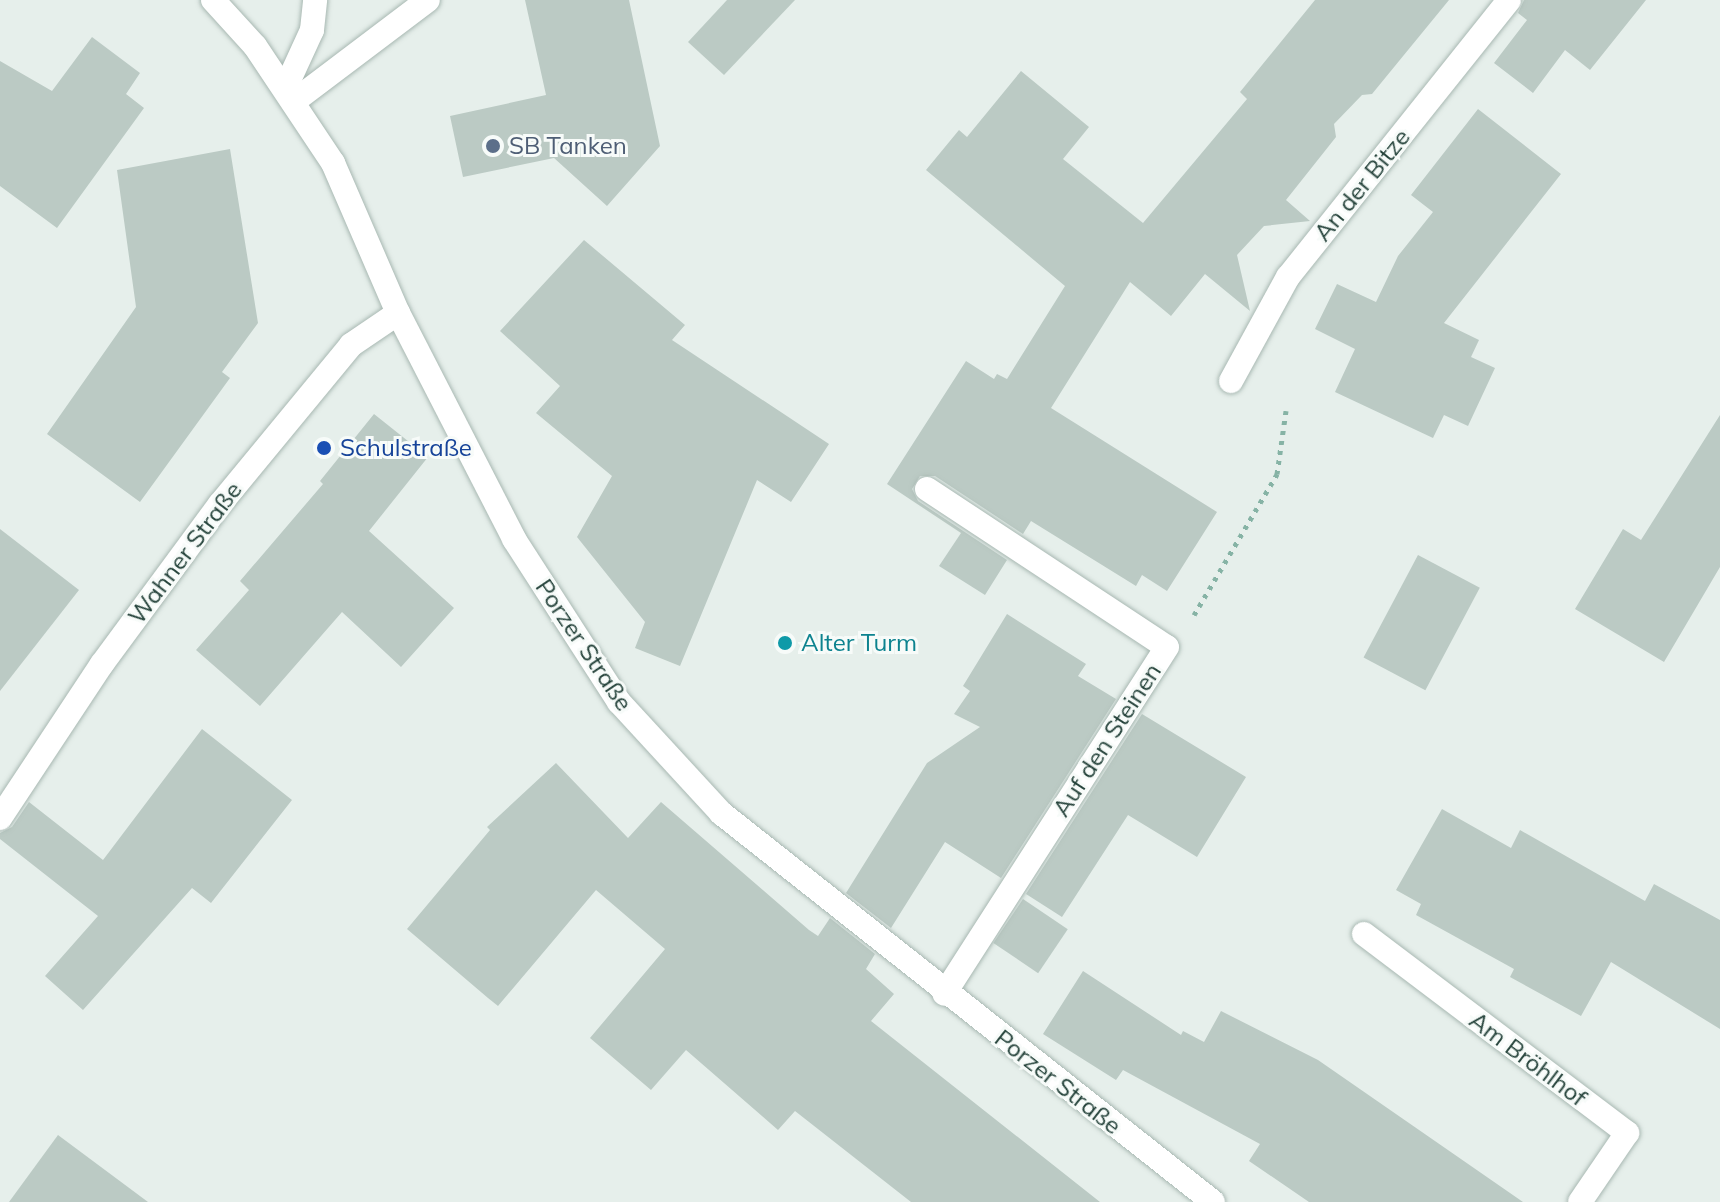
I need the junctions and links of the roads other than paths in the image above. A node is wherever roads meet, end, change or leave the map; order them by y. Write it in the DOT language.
graph roads {
  1 [pos="213,0"];
  2 [pos="315,0"];
  3 [pos="428,0"];
  4 [pos="1509,0"];
  5 [pos="289,96"];
  6 [pos="398,313"];
  7 [pos="1231,381"];
  8 [pos="927,489"];
  9 [pos="0,818"];
  10 [pos="1364,934"];
  11 [pos="944,994"];
  12 [pos="1213,1202"];
  13 [pos="1580,1202"];
  1 -- 5 [label="main road, Porzer Straße"];
  2 -- 5 [label="main road"];
  3 -- 5 [label="main road"];
  4 -- 7 [label="main road, An der Bitze"];
  5 -- 6 [label="main road, Porzer Straße"];
  6 -- 9 [label="main road, Wahner Straße"];
  6 -- 11 [label="main road, Porzer Straße"];
  8 -- 11 [label="main road, Auf den Steinen"];
  10 -- 13 [label="main road, Am Bröhlhof"];
  11 -- 12 [label="main road, Porzer Straße"];
}
